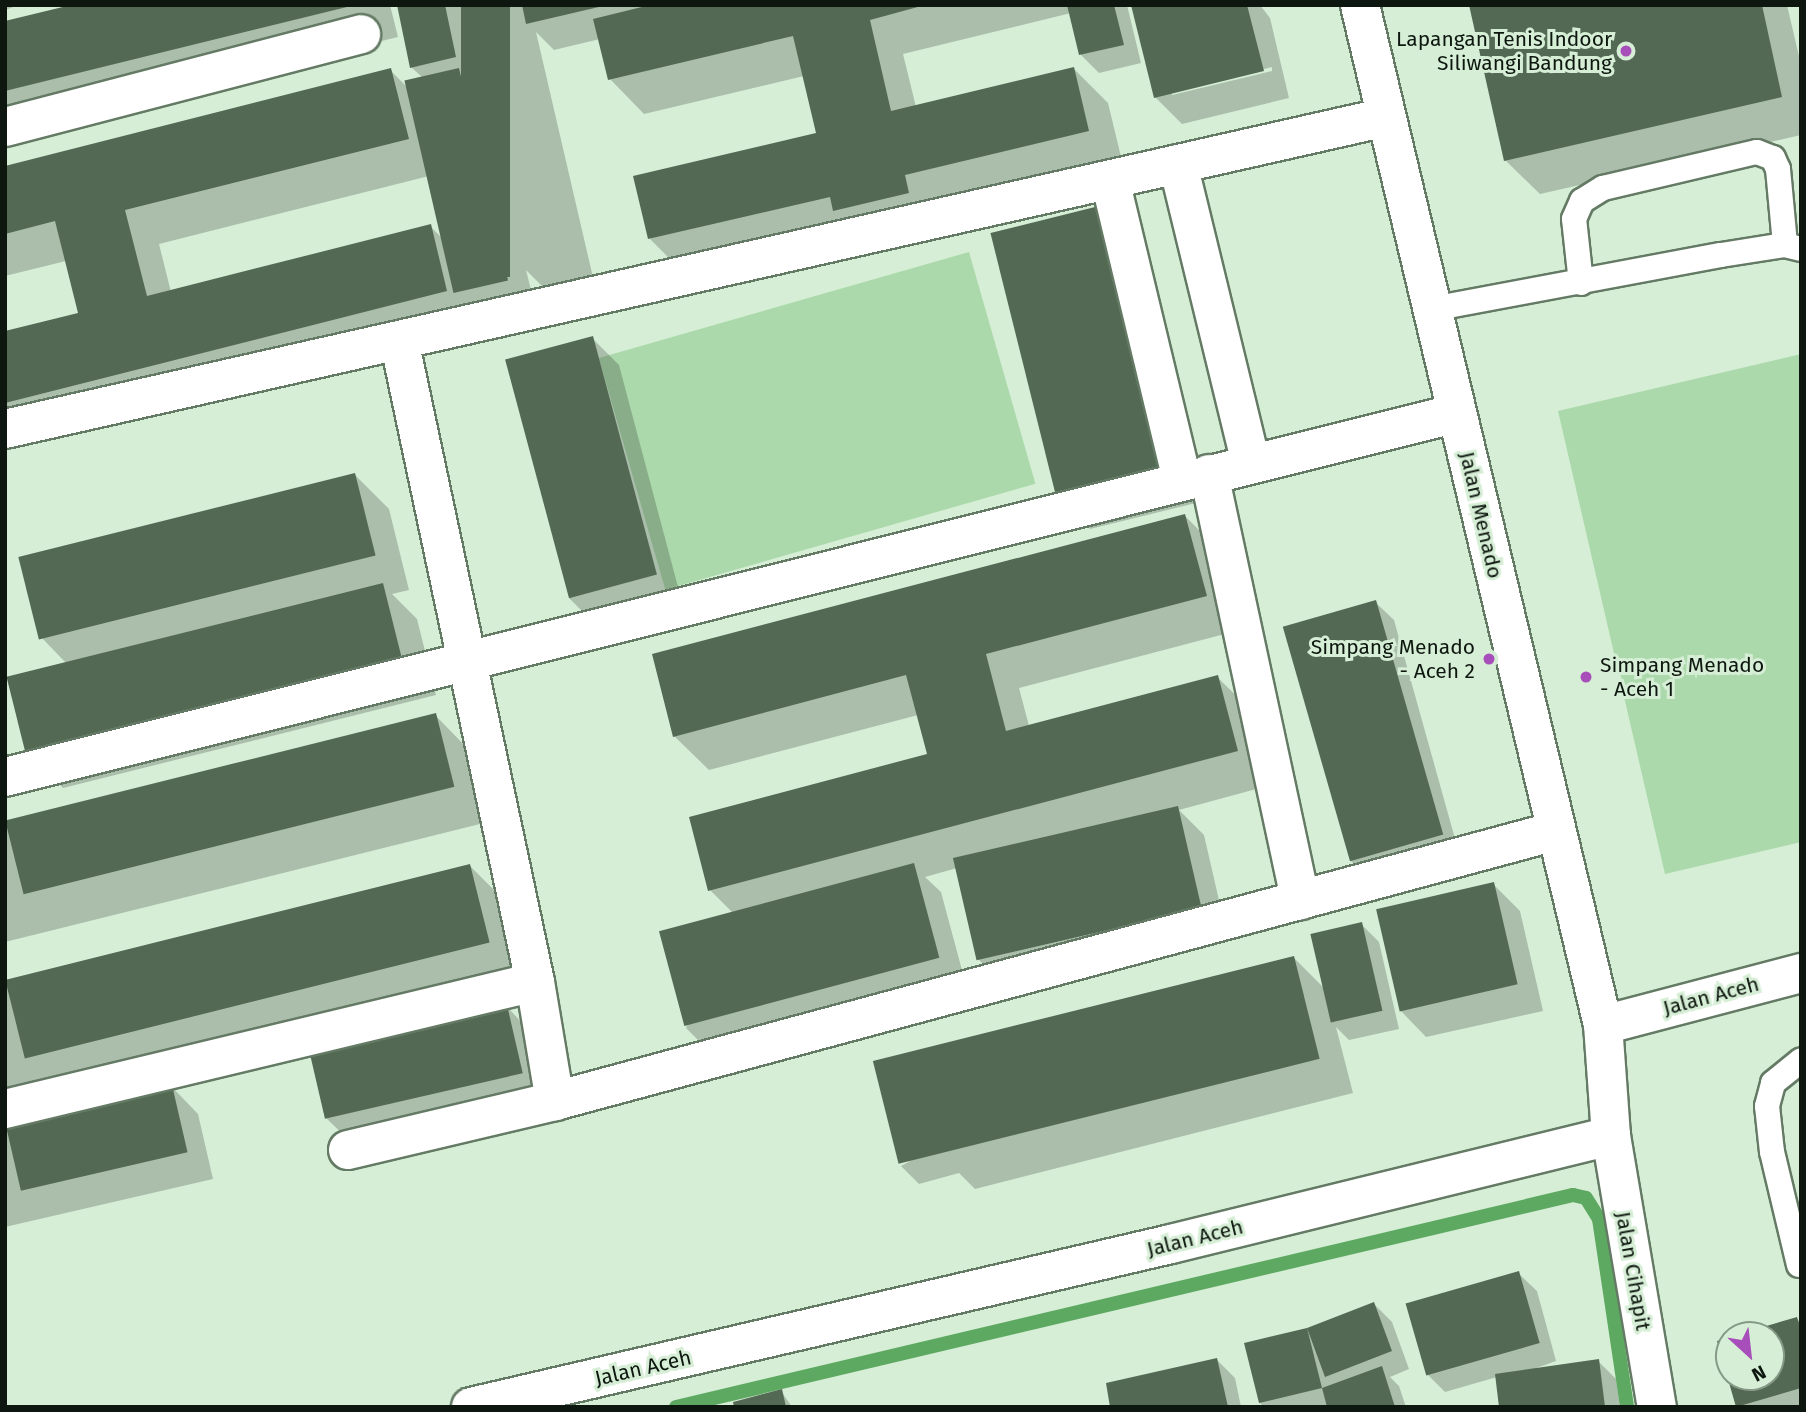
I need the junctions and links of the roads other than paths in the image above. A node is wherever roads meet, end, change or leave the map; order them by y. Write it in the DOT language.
graph roads {
  1 [pos="1360,5"];
  2 [pos="361,34"];
  3 [pos="1386,117"];
  4 [pos="5,127"];
  5 [pos="1178,164"];
  6 [pos="1110,180"];
  7 [pos="1793,247"];
  8 [pos="1581,283"];
  9 [pos="1432,309"];
  10 [pos="399,340"];
  11 [pos="1457,413"];
  12 [pos="5,429"];
  13 [pos="1251,464"];
  14 [pos="1196,477"];
  15 [pos="466,660"];
  16 [pos="5,777"];
  17 [pos="1556,831"];
  18 [pos="1300,900"];
  19 [pos="1801,973"];
  20 [pos="535,982"];
  21 [pos="1603,1025"];
  22 [pos="1801,1060"];
  23 [pos="555,1101"];
  24 [pos="5,1109"];
  25 [pos="1611,1136"];
  26 [pos="348,1150"];
  27 [pos="1799,1265"];
  28 [pos="471,1407"];
  29 [pos="1657,1407"];
  1 -- 3 [label="street, Jalan Menado"];
  2 -- 4 [label="street"];
  3 -- 5 [label="street"];
  3 -- 9 [label="street, Jalan Menado"];
  5 -- 6 [label="street"];
  5 -- 13 [label="street"];
  6 -- 10 [label="street"];
  6 -- 14 [label="street"];
  7 -- 8 [label="lane"];
  7 -- 8 [label="lane"];
  8 -- 9 [label="lane"];
  9 -- 11 [label="street, Jalan Menado"];
  10 -- 12 [label="street"];
  10 -- 15 [label="street"];
  11 -- 13 [label="street"];
  11 -- 17 [label="street, Jalan Menado"];
  13 -- 14 [label="street"];
  14 -- 15 [label="street"];
  14 -- 18 [label="street"];
  15 -- 16 [label="street"];
  15 -- 20 [label="street"];
  17 -- 18 [label="street"];
  17 -- 21 [label="street, Jalan Menado"];
  18 -- 23 [label="street"];
  19 -- 21 [label="street, Jalan Aceh"];
  20 -- 23 [label="street"];
  20 -- 24 [label="street"];
  21 -- 25 [label="street"];
  22 -- 27 [label="lane"];
  23 -- 26 [label="street"];
  25 -- 28 [label="street, Jalan Aceh"];
  25 -- 29 [label="street, Jalan Cihapit"];
}
